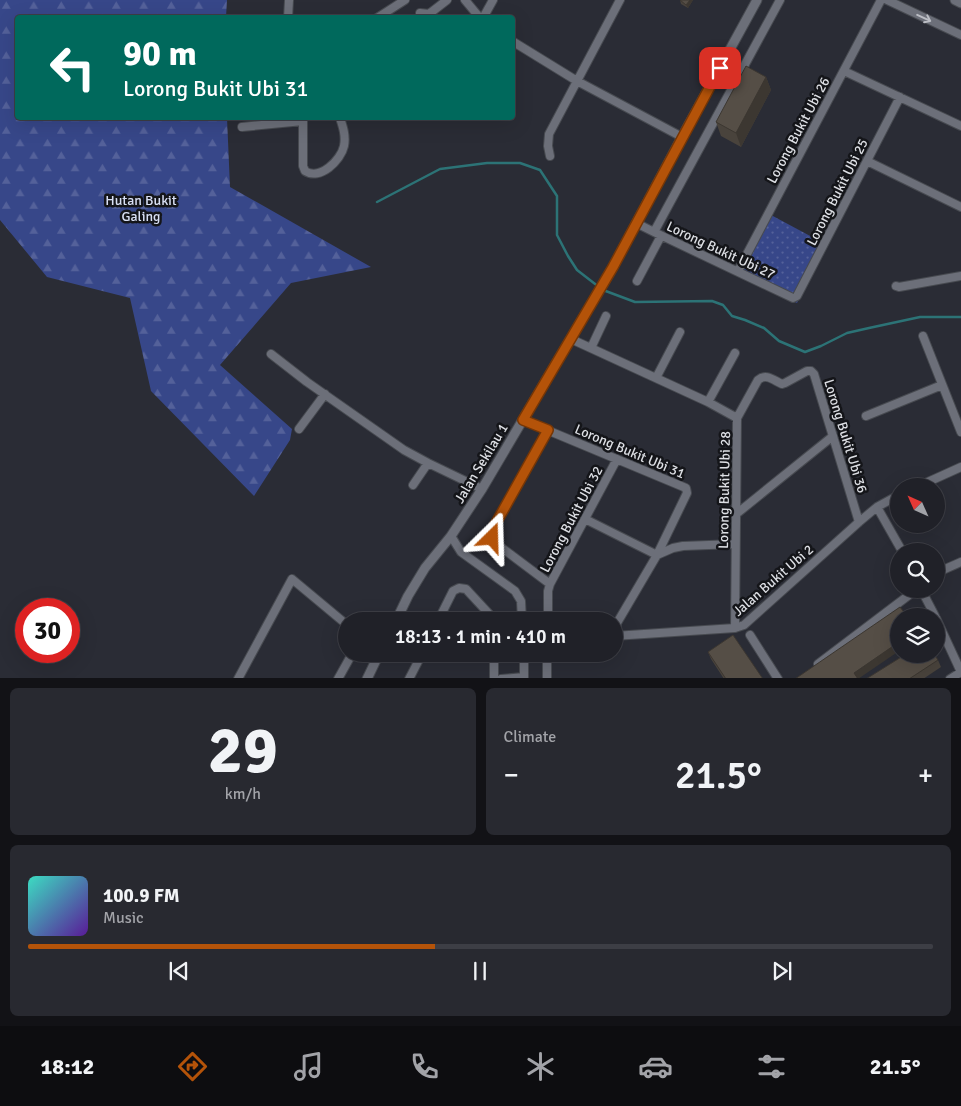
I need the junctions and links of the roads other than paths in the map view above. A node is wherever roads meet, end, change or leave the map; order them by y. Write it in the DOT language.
graph roads {
  1 [pos="289,0"];
  2 [pos="405,0"];
  3 [pos="447,0"];
  4 [pos="465,0"];
  5 [pos="493,0"];
  6 [pos="620,0"];
  7 [pos="757,0"];
  8 [pos="780,0"];
  9 [pos="881,0"];
  10 [pos="887,0"];
  11 [pos="955,0"];
  12 [pos="961,3"];
  13 [pos="420,13"];
  14 [pos="288,15"];
  15 [pos="381,15"];
  16 [pos="479,15"];
  17 [pos="484,15"];
  18 [pos="961,35"];
  19 [pos="515,43"];
  20 [pos="844,71"];
  21 [pos="577,81"];
  22 [pos="900,98"];
  23 [pos="303,120"];
  24 [pos="341,120"];
  25 [pos="961,126"];
  26 [pos="242,127"];
  27 [pos="682,137"];
  28 [pos="550,156"];
  29 [pos="867,161"];
  30 [pos="961,208"];
  31 [pos="636,223"];
  32 [pos="657,234"];
  33 [pos="738,271"];
  34 [pos="961,276"];
  35 [pos="636,281"];
  36 [pos="896,286"];
  37 [pos="795,298"];
  38 [pos="606,316"];
  39 [pos="680,332"];
  40 [pos="923,336"];
  41 [pos="570,339"];
  42 [pos="591,348"];
  43 [pos="735,353"];
  44 [pos="271,354"];
  45 [pos="656,378"];
  46 [pos="942,385"];
  47 [pos="325,394"];
  48 [pos="708,402"];
  49 [pos="866,416"];
  50 [pos="737,418"];
  51 [pos="523,420"];
  52 [pos="299,428"];
  53 [pos="548,430"];
  54 [pos="961,432"];
  55 [pos="833,436"];
  56 [pos="617,459"];
  57 [pos="428,463"];
  58 [pos="961,467"];
  59 [pos="937,478"];
  60 [pos="413,485"];
  61 [pos="482,489"];
  62 [pos="890,500"];
  63 [pos="878,506"];
  64 [pos="736,515"];
  65 [pos="585,519"];
  66 [pos="859,522"];
  67 [pos="451,536"];
  68 [pos="898,543"];
  69 [pos="735,544"];
  70 [pos="656,555"];
  71 [pos="961,562"];
  72 [pos="945,569"];
  73 [pos="550,584"];
  74 [pos="905,598"];
  75 [pos="400,612"];
  76 [pos="442,612"];
  77 [pos="487,612"];
  78 [pos="522,612"];
  79 [pos="548,612"];
  80 [pos="623,613"];
  81 [pos="338,617"];
  82 [pos="735,628"];
  83 [pos="623,635"];
  84 [pos="750,635"];
  85 [pos="945,636"];
  86 [pos="347,662"];
  87 [pos="375,662"];
  88 [pos="418,662"];
  89 [pos="494,662"];
  90 [pos="524,662"];
  91 [pos="547,662"];
  92 [pos="814,666"];
  93 [pos="960,668"];
  94 [pos="238,678"];
  95 [pos="338,678"];
  96 [pos="366,678"];
  97 [pos="409,678"];
  98 [pos="494,678"];
  99 [pos="500,678"];
  100 [pos="524,678"];
  101 [pos="547,678"];
  102 [pos="778,678"];
  103 [pos="950,678"];
  1 -- 14 [label="street"];
  2 -- 15 [label="street"];
  3 -- 13 [label="street"];
  4 -- 16 [label="street"];
  5 -- 17 [label="street"];
  6 -- 21 [label="street"];
  7 -- 27 [label="street, Jalan Sekilau 1"];
  8 -- 32 [label="street"];
  9 -- 20 [label="street, Lorong Bukit Ubi 26"];
  10 -- 18 [label="street, one-way"];
  11 -- 12 [label="street"];
  19 -- 21 [label="street"];
  20 -- 22 [label="street"];
  20 -- 33 [label="street, Lorong Bukit Ubi 26"];
  21 -- 27 [label="street"];
  21 -- 28 [label="street"];
  22 -- 25 [label="street"];
  22 -- 29 [label="street, Lorong Bukit Ubi 25"];
  23 -- 24 [label="street"];
  23 -- 26 [label="street"];
  27 -- 31 [label="street, Jalan Sekilau 1"];
  29 -- 30 [label="street"];
  29 -- 37 [label="street, Lorong Bukit Ubi 25"];
  31 -- 32 [label="street, Lorong Bukit Ubi 27"];
  31 -- 41 [label="street, Jalan Sekilau 1"];
  32 -- 33 [label="street, Lorong Bukit Ubi 27"];
  32 -- 35 [label="street"];
  33 -- 37 [label="street, Lorong Bukit Ubi 27"];
  34 -- 36 [label="street"];
  38 -- 42 [label="street"];
  39 -- 45 [label="street"];
  40 -- 46 [label="street"];
  41 -- 42 [label="street, Lorong Bukit Ubi 28"];
  41 -- 51 [label="street, Jalan Sekilau 1"];
  42 -- 45 [label="street, Lorong Bukit Ubi 28"];
  43 -- 48 [label="street"];
  44 -- 47 [label="street"];
  45 -- 48 [label="street, Lorong Bukit Ubi 28"];
  46 -- 49 [label="street"];
  46 -- 54 [label="street"];
  47 -- 52 [label="street"];
  47 -- 57 [label="street"];
  48 -- 50 [label="street, Lorong Bukit Ubi 28"];
  50 -- 55 [label="street, Lorong Bukit Ubi 36"];
  50 -- 64 [label="street, Lorong Bukit Ubi 28"];
  51 -- 53 [label="street, Lorong Bukit Ubi 31"];
  51 -- 61 [label="street, Jalan Sekilau 1"];
  53 -- 56 [label="street, Lorong Bukit Ubi 31"];
  53 -- 73 [label="street"];
  55 -- 64 [label="street"];
  55 -- 66 [label="street, Lorong Bukit Ubi 36"];
  56 -- 65 [label="street, Lorong Bukit Ubi 32"];
  56 -- 70 [label="street, Lorong Bukit Ubi 31"];
  57 -- 60 [label="street"];
  57 -- 61 [label="street"];
  58 -- 59 [label="street"];
  61 -- 67 [label="street, Jalan Sekilau 1"];
  62 -- 63 [label="street, Jalan Bukit Ubi 2"];
  63 -- 66 [label="street, Jalan Bukit Ubi 2"];
  63 -- 68 [label="street"];
  64 -- 69 [label="street, Lorong Bukit Ubi 28"];
  65 -- 70 [label="street"];
  65 -- 73 [label="street, Lorong Bukit Ubi 32"];
  66 -- 82 [label="street, Jalan Bukit Ubi 2"];
  67 -- 75 [label="street, Jalan Sekilau 1"];
  67 -- 78 [label="street"];
  69 -- 70 [label="street"];
  69 -- 82 [label="street, Lorong Bukit Ubi 28"];
  70 -- 80 [label="street"];
  71 -- 72 [label="street"];
  73 -- 79 [label="street, Lorong Bukit Ubi 32"];
  74 -- 92 [label="street"];
  76 -- 77 [label="street"];
  81 -- 94 [label="street"];
  82 -- 83 [label="street, Jalan Bukit Ubi 2"];
  84 -- 102 [label="street"];
  85 -- 93 [label="street"];
  86 -- 95 [label="street"];
  87 -- 96 [label="street"];
  88 -- 97 [label="street"];
  89 -- 98 [label="street"];
  90 -- 100 [label="street"];
  91 -- 101 [label="street"];
  93 -- 103 [label="street"];
  99 -- 100 [label="street"];
}
